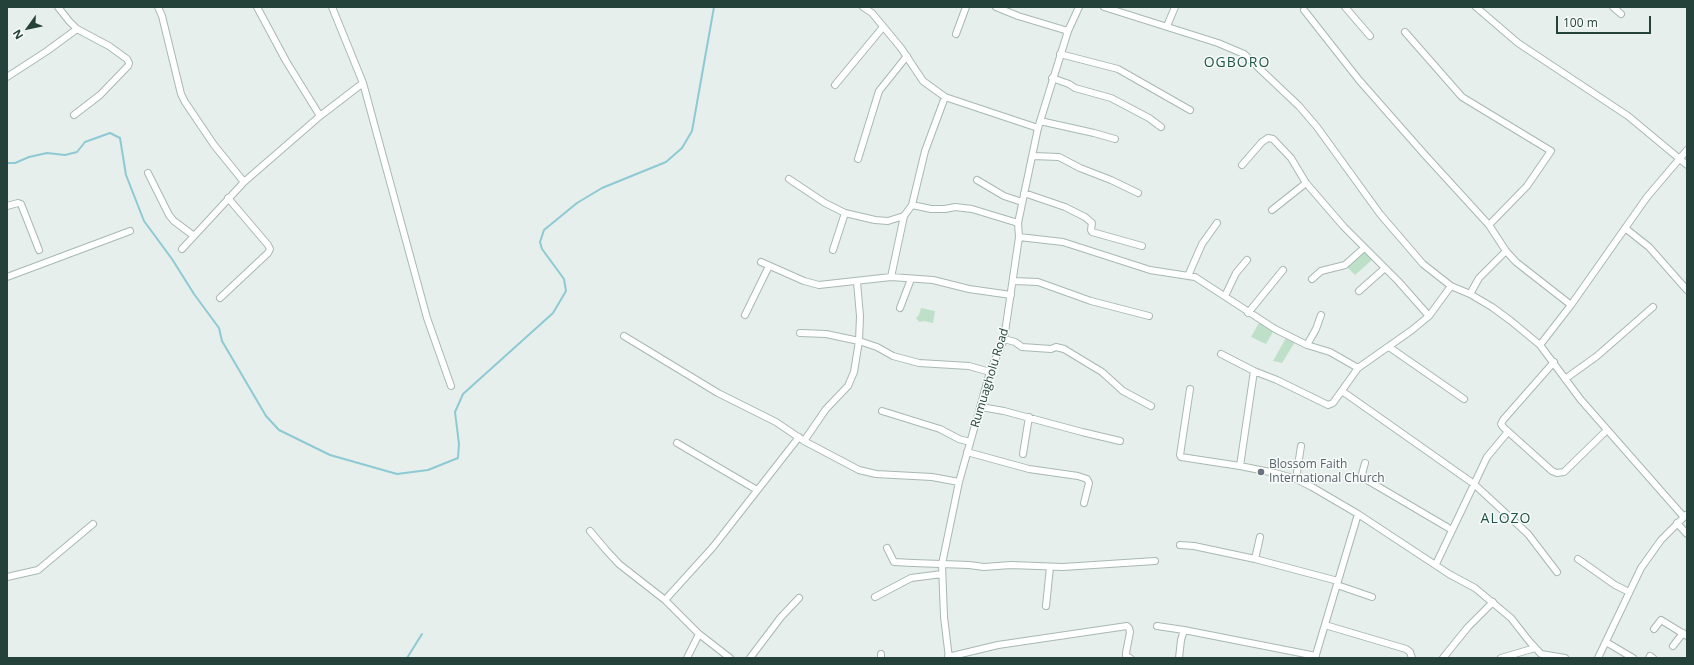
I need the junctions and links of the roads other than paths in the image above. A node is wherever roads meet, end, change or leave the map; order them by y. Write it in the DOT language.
graph roads {
  1 [pos="58,7"];
  2 [pos="158,7"];
  3 [pos="257,7"];
  4 [pos="332,7"];
  5 [pos="863,7"];
  6 [pos="966,7"];
  7 [pos="996,7"];
  8 [pos="1079,7"];
  9 [pos="1104,7"];
  10 [pos="1175,7"];
  11 [pos="1345,7"];
  12 [pos="1476,7"];
  13 [pos="1614,7"];
  14 [pos="1304,10"];
  15 [pos="1621,14"];
  16 [pos="1167,26"];
  17 [pos="883,27"];
  18 [pos="77,29"];
  19 [pos="1068,31"];
  20 [pos="1405,32"];
  21 [pos="956,34"];
  22 [pos="1370,36"];
  23 [pos="1060,54"];
  24 [pos="907,56"];
  25 [pos="7,77"];
  26 [pos="1052,78"];
  27 [pos="364,83"];
  28 [pos="835,84"];
  29 [pos="945,97"];
  30 [pos="1190,110"];
  31 [pos="74,114"];
  32 [pos="320,116"];
  33 [pos="1040,121"];
  34 [pos="1161,126"];
  35 [pos="1038,128"];
  36 [pos="1115,139"];
  37 [pos="1687,150"];
  38 [pos="1033,156"];
  39 [pos="1679,158"];
  40 [pos="858,159"];
  41 [pos="1242,165"];
  42 [pos="1687,165"];
  43 [pos="148,173"];
  44 [pos="789,179"];
  45 [pos="977,180"];
  46 [pos="244,182"];
  47 [pos="1306,183"];
  48 [pos="1024,193"];
  49 [pos="1138,193"];
  50 [pos="228,198"];
  51 [pos="1022,202"];
  52 [pos="912,205"];
  53 [pos="7,206"];
  54 [pos="1272,210"];
  55 [pos="845,213"];
  56 [pos="904,216"];
  57 [pos="1018,223"];
  58 [pos="1218,223"];
  59 [pos="1489,225"];
  60 [pos="1625,228"];
  61 [pos="130,231"];
  62 [pos="194,236"];
  63 [pos="1019,237"];
  64 [pos="1142,246"];
  65 [pos="1364,248"];
  66 [pos="182,249"];
  67 [pos="39,250"];
  68 [pos="832,250"];
  69 [pos="1506,251"];
  70 [pos="1247,260"];
  71 [pos="760,262"];
  72 [pos="769,266"];
  73 [pos="1385,268"];
  74 [pos="1282,270"];
  75 [pos="1188,276"];
  76 [pos="7,277"];
  77 [pos="891,277"];
  78 [pos="910,279"];
  79 [pos="1312,279"];
  80 [pos="1014,281"];
  81 [pos="857,282"];
  82 [pos="1451,286"];
  83 [pos="1687,290"];
  84 [pos="1359,291"];
  85 [pos="1470,294"];
  86 [pos="1011,295"];
  87 [pos="1225,296"];
  88 [pos="220,298"];
  89 [pos="1572,304"];
  90 [pos="1653,307"];
  91 [pos="900,308"];
  92 [pos="1248,313"];
  93 [pos="1321,315"];
  94 [pos="745,316"];
  95 [pos="1149,316"];
  96 [pos="1429,316"];
  97 [pos="800,333"];
  98 [pos="624,336"];
  99 [pos="1004,339"];
  100 [pos="859,341"];
  101 [pos="1307,345"];
  102 [pos="1389,346"];
  103 [pos="1540,346"];
  104 [pos="1222,354"];
  105 [pos="1554,362"];
  106 [pos="1358,368"];
  107 [pos="990,372"];
  108 [pos="1254,372"];
  109 [pos="1565,379"];
  110 [pos="451,386"];
  111 [pos="1190,389"];
  112 [pos="1342,391"];
  113 [pos="1464,399"];
  114 [pos="1151,406"];
  115 [pos="982,407"];
  116 [pos="882,411"];
  117 [pos="1029,417"];
  118 [pos="1607,430"];
  119 [pos="1507,433"];
  120 [pos="802,439"];
  121 [pos="1120,441"];
  122 [pos="970,442"];
  123 [pos="677,443"];
  124 [pos="1301,446"];
  125 [pos="968,452"];
  126 [pos="1023,454"];
  127 [pos="1364,464"];
  128 [pos="1240,466"];
  129 [pos="1296,479"];
  130 [pos="959,482"];
  131 [pos="1474,484"];
  132 [pos="757,490"];
  133 [pos="1084,503"];
  134 [pos="1358,514"];
  135 [pos="1685,515"];
  136 [pos="1677,523"];
  137 [pos="93,524"];
  138 [pos="1452,530"];
  139 [pos="590,531"];
  140 [pos="1687,534"];
  141 [pos="1260,537"];
  142 [pos="1180,545"];
  143 [pos="887,548"];
  144 [pos="1255,559"];
  145 [pos="1578,559"];
  146 [pos="1155,561"];
  147 [pos="942,564"];
  148 [pos="1436,564"];
  149 [pos="1050,567"];
  150 [pos="1557,572"];
  151 [pos="942,574"];
  152 [pos="7,577"];
  153 [pos="1337,583"];
  154 [pos="1629,592"];
  155 [pos="875,597"];
  156 [pos="1372,597"];
  157 [pos="799,598"];
  158 [pos="665,600"];
  159 [pos="1493,602"];
  160 [pos="1046,606"];
  161 [pos="1325,625"];
  162 [pos="1157,626"];
  163 [pos="1654,629"];
  164 [pos="1184,630"];
  165 [pos="699,634"];
  166 [pos="1685,634"];
  167 [pos="1606,642"];
  168 [pos="1673,646"];
  169 [pos="1535,648"];
  170 [pos="1316,657"];
  171 [pos="687,658"];
  172 [pos="730,658"];
  173 [pos="750,658"];
  174 [pos="948,658"];
  175 [pos="1130,658"];
  176 [pos="1180,658"];
  177 [pos="1412,658"];
  178 [pos="1443,658"];
  179 [pos="1501,658"];
  180 [pos="1565,658"];
  181 [pos="1598,658"];
  182 [pos="1633,658"];
  183 [pos="1648,658"];
  184 [pos="1653,658"];
  1 -- 18 [label="street"];
  2 -- 46 [label="street"];
  3 -- 32 [label="street"];
  4 -- 27 [label="street"];
  5 -- 17 [label="street"];
  6 -- 21 [label="street"];
  7 -- 19 [label="street"];
  8 -- 19 [label="street, Rumuagholu Road"];
  9 -- 16 [label="street"];
  10 -- 16 [label="street"];
  11 -- 22 [label="street"];
  12 -- 39 [label="street"];
  13 -- 15 [label="street"];
  14 -- 59 [label="street"];
  16 -- 82 [label="street"];
  17 -- 24 [label="street"];
  17 -- 28 [label="street"];
  18 -- 25 [label="street"];
  18 -- 31 [label="street"];
  19 -- 23 [label="street, Rumuagholu Road"];
  20 -- 59 [label="street"];
  23 -- 26 [label="street, Rumuagholu Road"];
  23 -- 30 [label="street"];
  24 -- 29 [label="street"];
  24 -- 40 [label="street"];
  26 -- 33 [label="street, Rumuagholu Road"];
  26 -- 34 [label="street"];
  27 -- 32 [label="street"];
  27 -- 110 [label="street"];
  29 -- 35 [label="street"];
  29 -- 52 [label="street"];
  32 -- 46 [label="street"];
  33 -- 35 [label="street, Rumuagholu Road"];
  33 -- 36 [label="street"];
  35 -- 38 [label="street, Rumuagholu Road"];
  37 -- 39 [label="street"];
  38 -- 48 [label="street, Rumuagholu Road"];
  38 -- 49 [label="street"];
  39 -- 42 [label="street"];
  39 -- 60 [label="street"];
  41 -- 47 [label="street"];
  43 -- 62 [label="street"];
  44 -- 55 [label="street"];
  45 -- 51 [label="street"];
  46 -- 50 [label="street"];
  47 -- 54 [label="street"];
  47 -- 65 [label="street"];
  48 -- 51 [label="street, Rumuagholu Road"];
  48 -- 64 [label="street"];
  50 -- 62 [label="street"];
  50 -- 88 [label="street"];
  51 -- 57 [label="street, Rumuagholu Road"];
  52 -- 56 [label="street"];
  52 -- 57 [label="street"];
  53 -- 67 [label="street"];
  55 -- 56 [label="street"];
  55 -- 68 [label="street"];
  56 -- 77 [label="street"];
  57 -- 63 [label="street, Rumuagholu Road"];
  58 -- 75 [label="street"];
  59 -- 69 [label="street"];
  60 -- 83 [label="street"];
  60 -- 89 [label="street"];
  61 -- 76 [label="street"];
  62 -- 66 [label="street"];
  63 -- 75 [label="street"];
  63 -- 80 [label="street, Rumuagholu Road"];
  65 -- 73 [label="street"];
  65 -- 79 [label="street"];
  69 -- 85 [label="street"];
  69 -- 89 [label="street"];
  70 -- 87 [label="street"];
  71 -- 72 [label="street"];
  72 -- 81 [label="street"];
  72 -- 94 [label="street"];
  73 -- 84 [label="street"];
  73 -- 96 [label="street"];
  74 -- 92 [label="street"];
  75 -- 87 [label="street"];
  77 -- 78 [label="street"];
  77 -- 81 [label="street"];
  78 -- 86 [label="street"];
  78 -- 91 [label="street"];
  80 -- 86 [label="street, Rumuagholu Road"];
  80 -- 95 [label="street"];
  81 -- 100 [label="street"];
  82 -- 85 [label="street"];
  82 -- 96 [label="street"];
  85 -- 103 [label="street"];
  86 -- 99 [label="street, Rumuagholu Road"];
  87 -- 92 [label="street"];
  89 -- 103 [label="street"];
  90 -- 109 [label="street"];
  92 -- 101 [label="street"];
  93 -- 101 [label="street"];
  96 -- 102 [label="street"];
  97 -- 100 [label="street"];
  98 -- 120 [label="street"];
  99 -- 107 [label="street, Rumuagholu Road"];
  99 -- 114 [label="street"];
  100 -- 107 [label="street"];
  100 -- 120 [label="street"];
  101 -- 106 [label="street"];
  102 -- 106 [label="street"];
  102 -- 113 [label="street"];
  103 -- 105 [label="street"];
  104 -- 108 [label="street"];
  105 -- 109 [label="street"];
  105 -- 119 [label="street"];
  106 -- 112 [label="street"];
  107 -- 115 [label="street, Rumuagholu Road"];
  108 -- 112 [label="street"];
  108 -- 128 [label="street"];
  109 -- 118 [label="street"];
  111 -- 128 [label="street"];
  112 -- 131 [label="street"];
  115 -- 117 [label="street"];
  115 -- 122 [label="street, Rumuagholu Road"];
  116 -- 122 [label="street"];
  117 -- 121 [label="street"];
  117 -- 126 [label="street"];
  118 -- 119 [label="street"];
  118 -- 135 [label="street"];
  119 -- 131 [label="street"];
  120 -- 130 [label="street"];
  120 -- 132 [label="street"];
  122 -- 125 [label="street, Rumuagholu Road"];
  123 -- 132 [label="street"];
  124 -- 129 [label="street"];
  125 -- 130 [label="street, Rumuagholu Road"];
  125 -- 133 [label="street"];
  127 -- 138 [label="street"];
  128 -- 129 [label="street"];
  129 -- 134 [label="street"];
  130 -- 147 [label="street, Rumuagholu Road"];
  131 -- 138 [label="street"];
  131 -- 150 [label="street"];
  132 -- 158 [label="street"];
  134 -- 148 [label="street"];
  134 -- 153 [label="street"];
  135 -- 136 [label="street"];
  136 -- 140 [label="street"];
  136 -- 154 [label="street"];
  137 -- 152 [label="street"];
  138 -- 148 [label="street"];
  139 -- 158 [label="street"];
  141 -- 144 [label="street"];
  142 -- 144 [label="street"];
  143 -- 147 [label="street"];
  144 -- 153 [label="street"];
  145 -- 154 [label="street"];
  146 -- 149 [label="street"];
  147 -- 149 [label="street"];
  147 -- 151 [label="street, Rumuagholu Road"];
  148 -- 159 [label="street"];
  149 -- 160 [label="street"];
  151 -- 155 [label="street"];
  151 -- 174 [label="street, Rumuagholu Road"];
  153 -- 156 [label="street"];
  153 -- 161 [label="street"];
  154 -- 167 [label="street"];
  157 -- 173 [label="street"];
  158 -- 165 [label="street"];
  159 -- 169 [label="street"];
  159 -- 178 [label="street"];
  161 -- 170 [label="street"];
  161 -- 177 [label="street"];
  162 -- 164 [label="street"];
  163 -- 166 [label="street"];
  164 -- 170 [label="street"];
  164 -- 176 [label="street"];
  165 -- 171 [label="street"];
  165 -- 172 [label="street"];
  166 -- 168 [label="street"];
  167 -- 181 [label="street"];
  167 -- 182 [label="street"];
  169 -- 179 [label="street"];
  169 -- 180 [label="street"];
  174 -- 175 [label="street"];
  183 -- 184 [label="street"];
}
